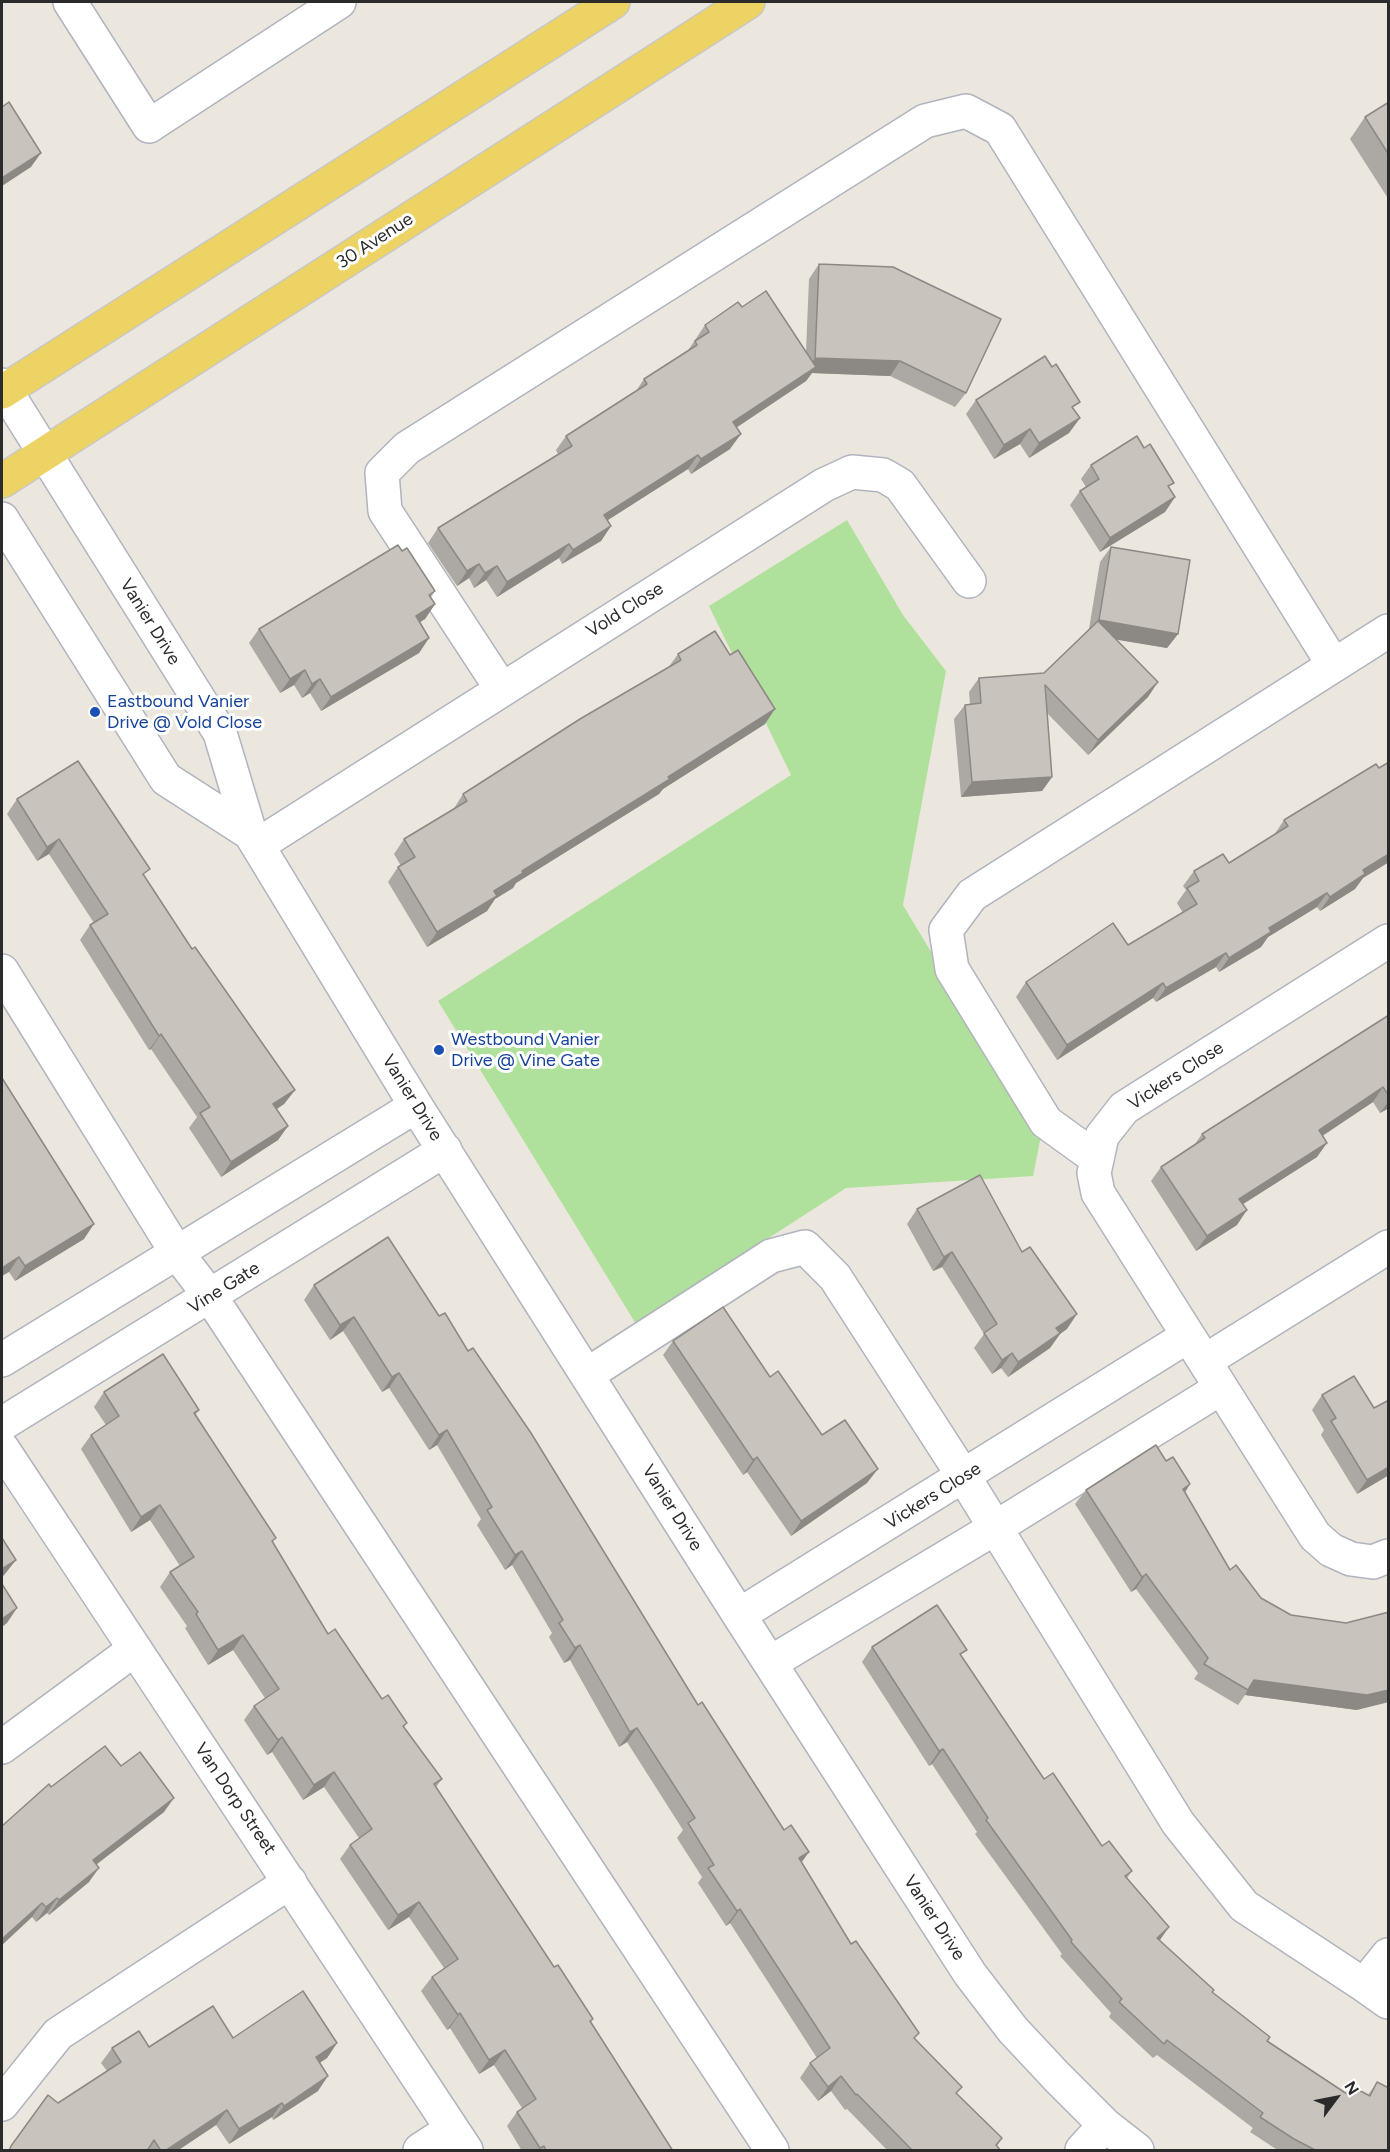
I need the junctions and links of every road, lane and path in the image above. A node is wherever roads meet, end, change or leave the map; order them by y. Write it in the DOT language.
graph roads {
  1 [pos="70,2"];
  2 [pos="339,2"];
  3 [pos="613,2"];
  4 [pos="748,2"];
  5 [pos="3,389"];
  6 [pos="44,454"];
  7 [pos="2,481"];
  8 [pos="2,519"];
  9 [pos="969,581"];
  10 [pos="1389,630"];
  11 [pos="1334,664"];
  12 [pos="501,688"];
  13 [pos="254,839"];
  14 [pos="1389,941"];
  15 [pos="2,971"];
  16 [pos="416,1106"];
  17 [pos="445,1150"];
  18 [pos="1096,1158"];
  19 [pos="1389,1247"];
  20 [pos="177,1252"];
  21 [pos="210,1296"];
  22 [pos="2,1360"];
  23 [pos="1205,1362"];
  24 [pos="588,1374"];
  25 [pos="2,1424"];
  26 [pos="2,1448"];
  27 [pos="964,1477"];
  28 [pos="995,1528"];
  29 [pos="1389,1556"];
  30 [pos="739,1615"];
  31 [pos="135,1649"];
  32 [pos="770,1663"];
  33 [pos="2,1748"];
  34 [pos="290,1882"];
  35 [pos="1389,1955"];
  36 [pos="1376,1994"];
  37 [pos="2,2104"];
  38 [pos="1105,2126"];
  39 [pos="459,2140"];
  40 [pos="420,2151"];
  41 [pos="772,2151"];
  42 [pos="1082,2151"];
  43 [pos="1137,2151"];
  1 -- 2 [label="street"];
  3 -- 5 [label="main road"];
  4 -- 6 [label="main road, 30 Avenue"];
  5 -- 6 [label="street, Vanier Drive"];
  6 -- 7 [label="main road, 30 Avenue"];
  6 -- 13 [label="street, Vanier Drive"];
  8 -- 13 [label="street, Vanier Drive"];
  9 -- 12 [label="street, Vold Close"];
  10 -- 11 [label="street"];
  11 -- 12 [label="street"];
  11 -- 18 [label="street"];
  12 -- 13 [label="street, Vold Close"];
  13 -- 16 [label="street, Vanier Drive"];
  14 -- 18 [label="street, Vickers Close"];
  15 -- 20 [label="street"];
  16 -- 17 [label="street, Vanier Drive"];
  16 -- 20 [label="street"];
  17 -- 21 [label="street, Vine Gate"];
  17 -- 24 [label="street, Vanier Drive"];
  18 -- 23 [label="street, Vickers Close"];
  19 -- 23 [label="street"];
  20 -- 21 [label="street"];
  20 -- 22 [label="street"];
  21 -- 25 [label="street, Vine Gate"];
  21 -- 41 [label="street"];
  23 -- 27 [label="street, Vickers Close"];
  23 -- 28 [label="street"];
  23 -- 29 [label="street, Vickers Close"];
  24 -- 27 [label="street"];
  24 -- 30 [label="street, Vanier Drive"];
  26 -- 31 [label="street, Van Dorp Street"];
  27 -- 28 [label="street"];
  27 -- 30 [label="street, Vickers Close"];
  28 -- 32 [label="street"];
  28 -- 36 [label="street"];
  30 -- 32 [label="street, Vanier Drive"];
  31 -- 33 [label="street"];
  31 -- 34 [label="street, Van Dorp Street"];
  32 -- 38 [label="street, Vanier Drive"];
  34 -- 37 [label="street"];
  34 -- 39 [label="street, Van Dorp Street"];
  35 -- 36 [label="street"];
  38 -- 42 [label="street"];
  38 -- 43 [label="street, Vanier Drive"];
  39 -- 40 [label="street"];
}
